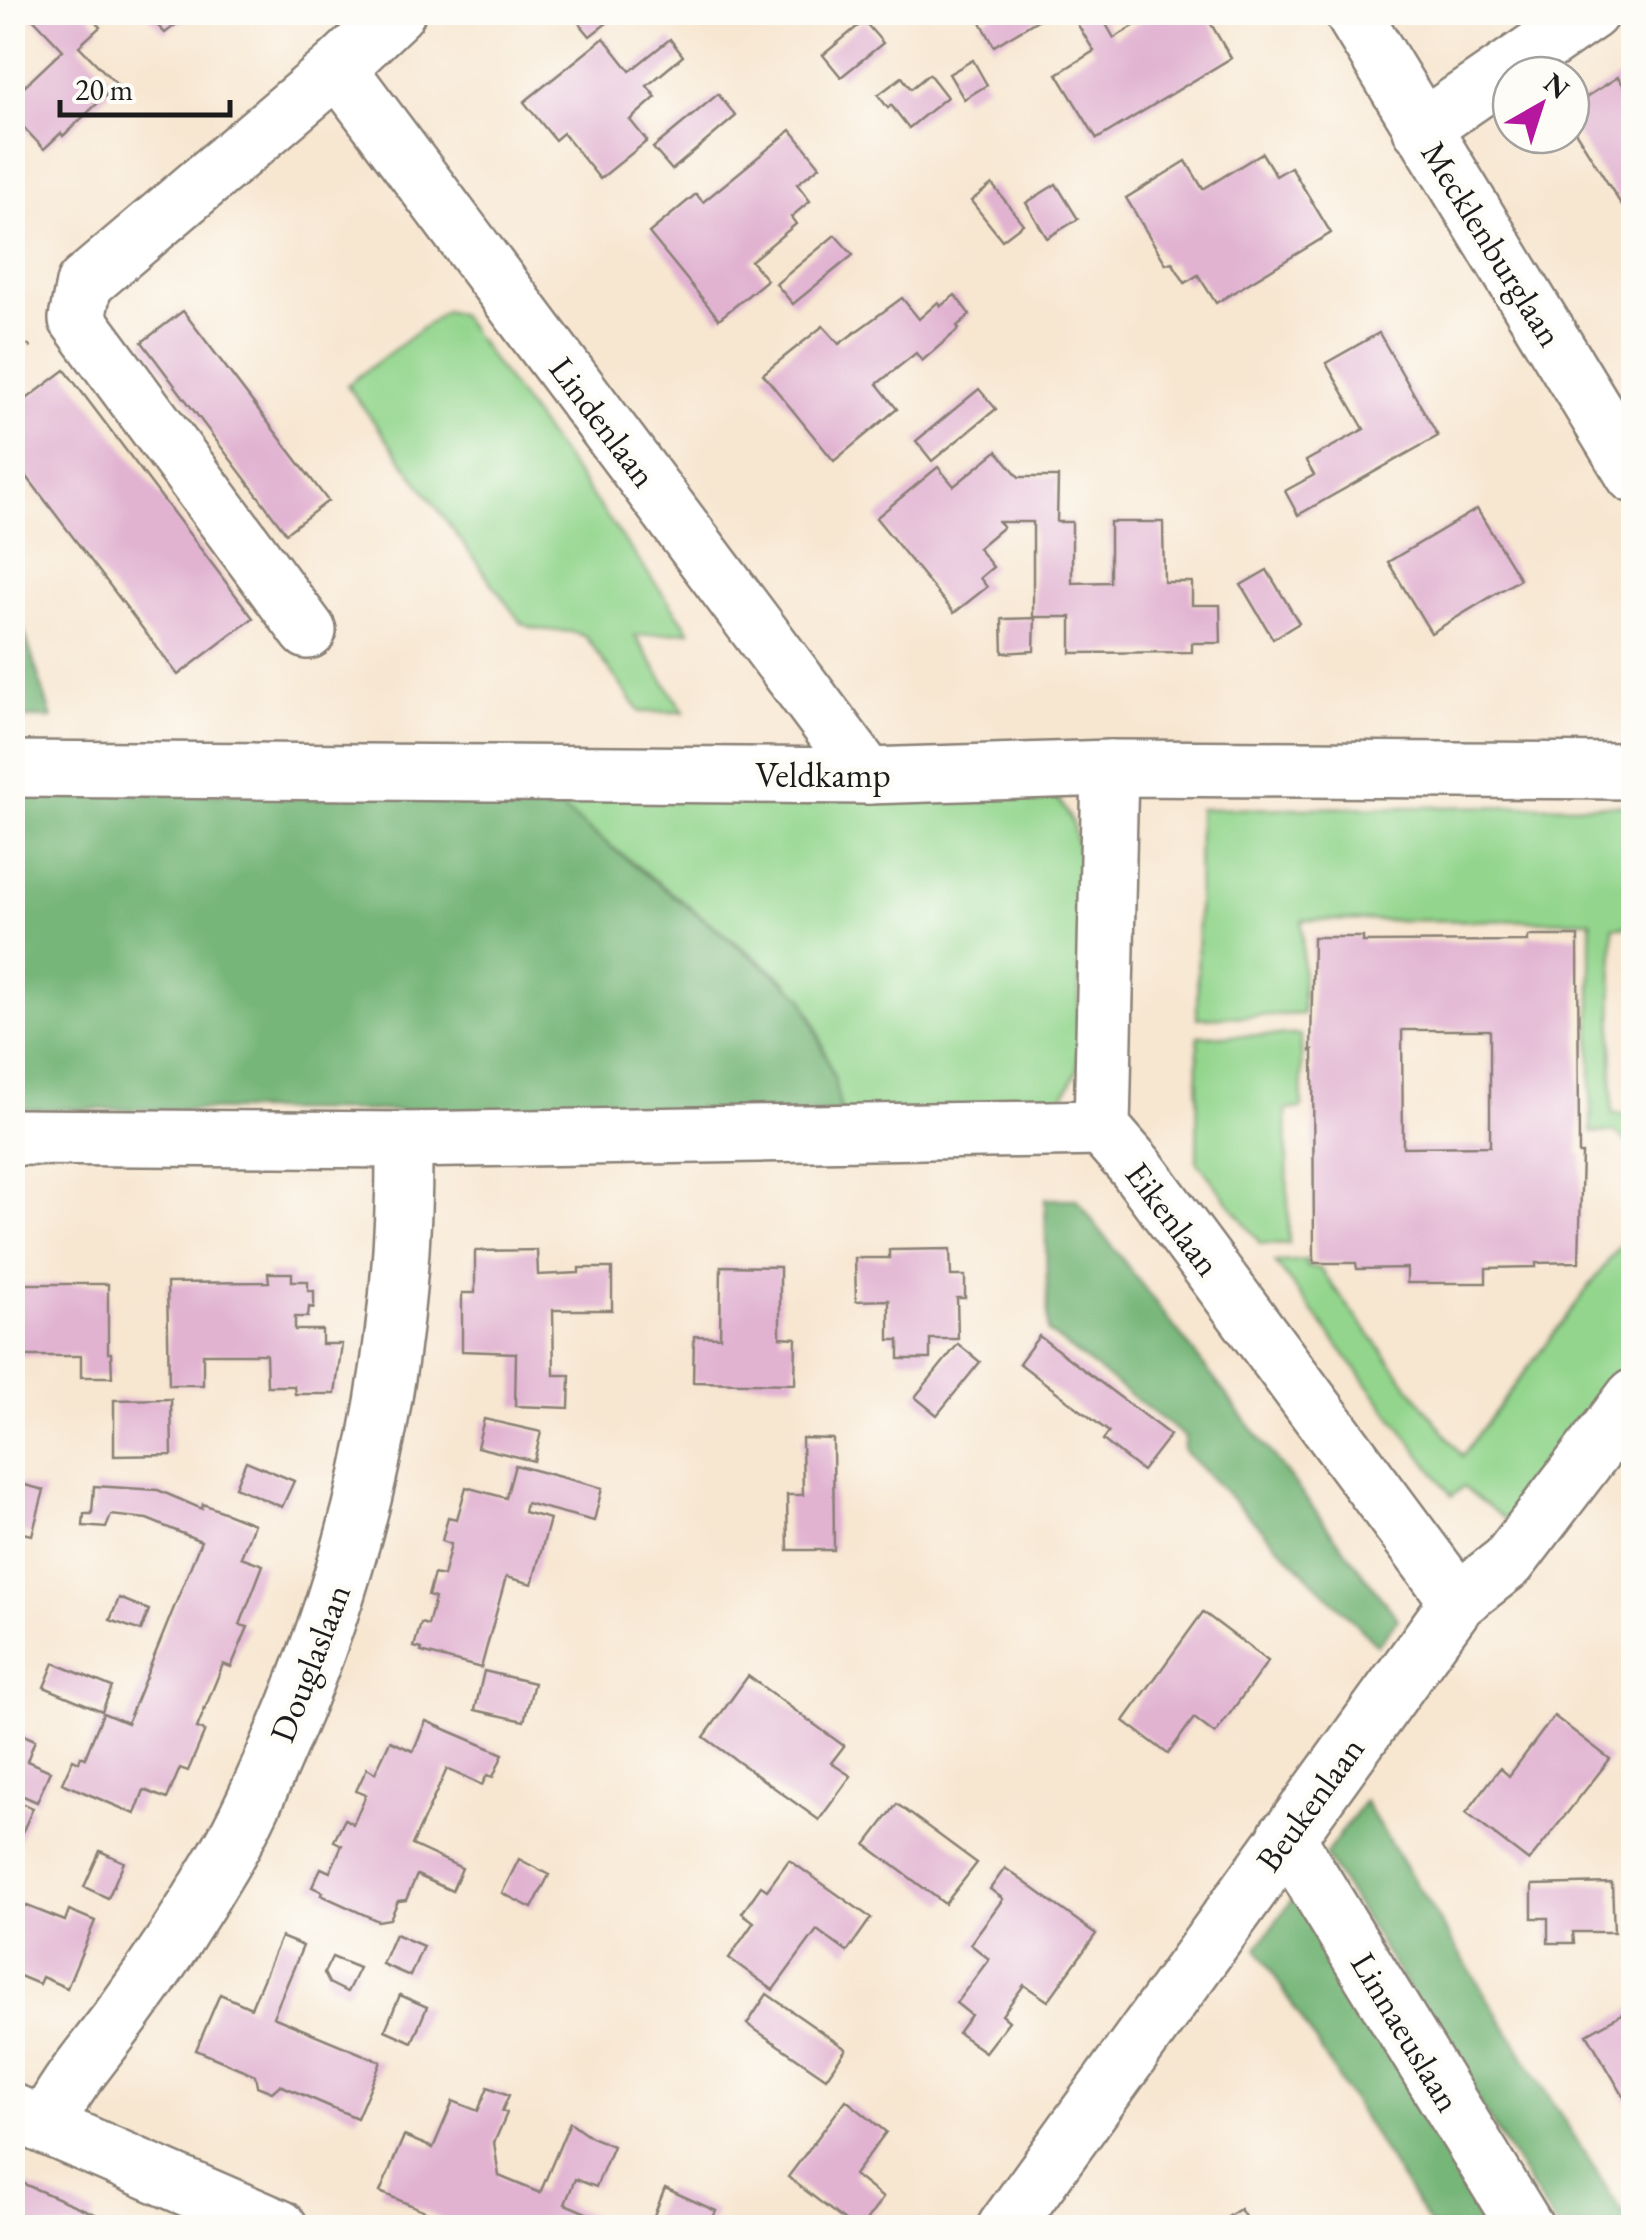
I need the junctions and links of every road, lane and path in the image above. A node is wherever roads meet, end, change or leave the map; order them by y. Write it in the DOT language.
graph roads {
  1 [pos="397,12"];
  2 [pos="1352,12"];
  3 [pos="1591,12"];
  4 [pos="338,68"];
  5 [pos="1421,129"];
  6 [pos="1634,476"];
  7 [pos="308,631"];
  8 [pos="1110,768"];
  9 [pos="12,769"];
  10 [pos="1634,771"];
  11 [pos="868,776"];
  12 [pos="1102,1128"];
  13 [pos="12,1137"];
  14 [pos="404,1140"];
  15 [pos="1634,1397"];
  16 [pos="1458,1601"];
  17 [pos="1286,1836"];
  18 [pos="30,2119"];
  19 [pos="280,2228"];
  20 [pos="1005,2228"];
  21 [pos="1526,2228"];
  1 -- 4 [label="street"];
  2 -- 5 [label="street, Mecklenburglaan"];
  3 -- 5 [label="street"];
  4 -- 7 [label="street"];
  4 -- 11 [label="street, Lindenlaan"];
  5 -- 6 [label="street, Mecklenburglaan"];
  8 -- 10 [label="street, Veldkamp"];
  8 -- 11 [label="street, Veldkamp"];
  8 -- 12 [label="street, Eikenlaan"];
  9 -- 11 [label="street, Veldkamp"];
  12 -- 14 [label="street"];
  12 -- 16 [label="street, Eikenlaan"];
  13 -- 14 [label="street"];
  14 -- 18 [label="street, Douglaslaan"];
  15 -- 16 [label="street, Beukenlaan"];
  16 -- 17 [label="street, Beukenlaan"];
  17 -- 20 [label="street, Beukenlaan"];
  17 -- 21 [label="street, Linnaeuslaan"];
  18 -- 19 [label="street"];
}
